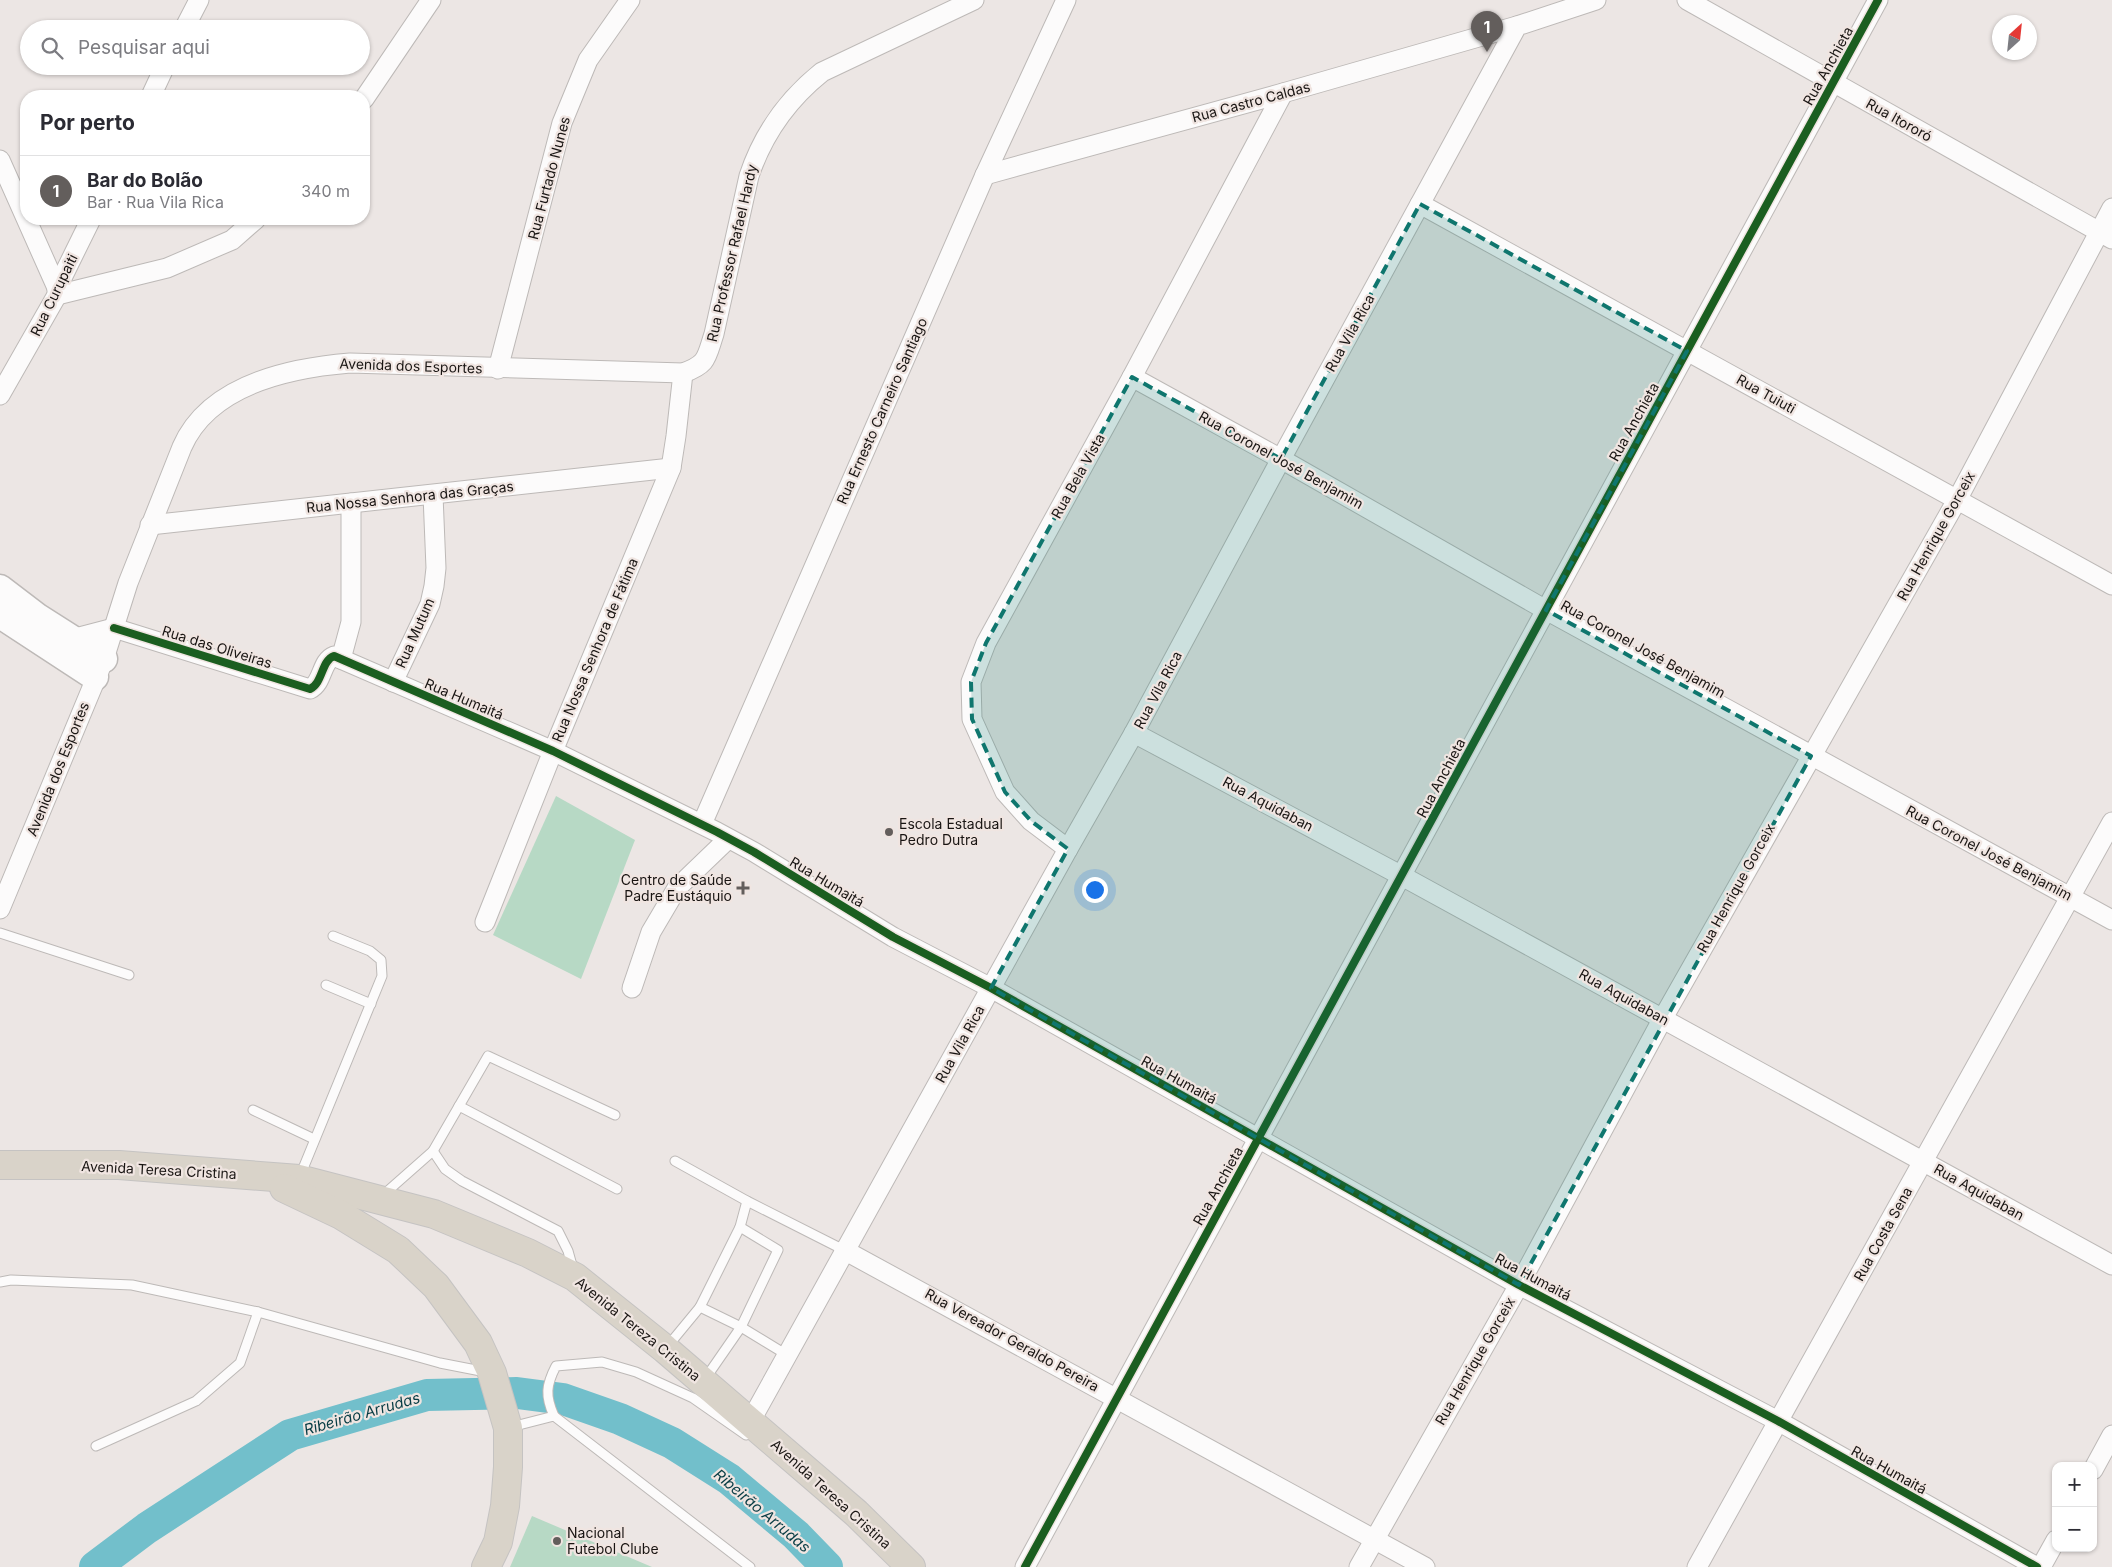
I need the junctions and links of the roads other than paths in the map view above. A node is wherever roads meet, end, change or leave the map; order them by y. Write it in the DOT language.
graph roads {
  1 [pos="183,0"];
  2 [pos="199,0"];
  3 [pos="432,0"];
  4 [pos="630,0"];
  5 [pos="974,0"];
  6 [pos="1066,0"];
  7 [pos="1596,0"];
  8 [pos="1687,0"];
  9 [pos="1878,0"];
  10 [pos="185,20"];
  11 [pos="189,20"];
  12 [pos="1517,26"];
  13 [pos="161,75"];
  14 [pos="1832,83"];
  15 [pos="154,90"];
  16 [pos="370,90"];
  17 [pos="1283,93"];
  18 [pos="0,160"];
  19 [pos="985,175"];
  20 [pos="1420,204"];
  21 [pos="20,206"];
  22 [pos="2112,208"];
  23 [pos="28,225"];
  24 [pos="88,225"];
  25 [pos="249,225"];
  26 [pos="2105,235"];
  27 [pos="57,292"];
  28 [pos="1687,351"];
  29 [pos="498,369"];
  30 [pos="683,373"];
  31 [pos="1132,377"];
  32 [pos="0,395"];
  33 [pos="1281,459"];
  34 [pos="671,468"];
  35 [pos="433,495"];
  36 [pos="1957,500"];
  37 [pos="352,503"];
  38 [pos="150,525"];
  39 [pos="2112,585"];
  40 [pos="0,588"];
  41 [pos="1546,610"];
  42 [pos="14,623"];
  43 [pos="114,628"];
  44 [pos="72,639"];
  45 [pos="341,659"];
  46 [pos="100,668"];
  47 [pos="393,682"];
  48 [pos="1134,733"];
  49 [pos="553,751"];
  50 [pos="1810,756"];
  51 [pos="2112,822"];
  52 [pos="702,824"];
  53 [pos="728,838"];
  54 [pos="1068,849"];
  55 [pos="1402,876"];
  56 [pos="2070,897"];
  57 [pos="0,909"];
  58 [pos="2112,920"];
  59 [pos="485,922"];
  60 [pos="0,933"];
  61 [pos="333,936"];
  62 [pos="129,975"];
  63 [pos="326,985"];
  64 [pos="632,988"];
  65 [pos="991,988"];
  66 [pos="371,1004"];
  67 [pos="1663,1018"];
  68 [pos="459,1106"];
  69 [pos="253,1110"];
  70 [pos="615,1115"];
  71 [pos="314,1139"];
  72 [pos="1258,1139"];
  73 [pos="433,1151"];
  74 [pos="675,1161"];
  75 [pos="1923,1162"];
  76 [pos="0,1165"];
  77 [pos="259,1176"];
  78 [pos="299,1179"];
  79 [pos="616,1190"];
  80 [pos="378,1200"];
  81 [pos="747,1201"];
  82 [pos="740,1227"];
  83 [pos="844,1250"];
  84 [pos="2112,1265"];
  85 [pos="575,1278"];
  86 [pos="0,1282"];
  87 [pos="1518,1285"];
  88 [pos="700,1307"];
  89 [pos="258,1312"];
  90 [pos="741,1327"];
  91 [pos="665,1349"];
  92 [pos="787,1355"];
  93 [pos="492,1373"];
  94 [pos="704,1381"];
  95 [pos="1117,1397"];
  96 [pos="554,1415"];
  97 [pos="1778,1421"];
  98 [pos="508,1428"];
  99 [pos="750,1430"];
  100 [pos="2112,1435"];
  101 [pos="96,1446"];
  102 [pos="775,1456"];
  103 [pos="2097,1463"];
  104 [pos="856,1513"];
  105 [pos="1374,1538"];
  106 [pos="2052,1547"];
  107 [pos="486,1567"];
  108 [pos="750,1567"];
  109 [pos="911,1567"];
  110 [pos="1024,1567"];
  111 [pos="1359,1567"];
  112 [pos="1425,1567"];
  113 [pos="1697,1567"];
  114 [pos="2037,1567"];
  115 [pos="2041,1567"];
  1 -- 10 [label="street"];
  2 -- 11 [label="street"];
  3 -- 16 [label="street"];
  4 -- 29 [label="street, Rua Furtado Nunes"];
  5 -- 30 [label="street, Rua Professor Rafael Hardy"];
  6 -- 19 [label="street, Rua Ernesto Carneiro Santiago"];
  7 -- 12 [label="street"];
  8 -- 14 [label="street, Rua Itororó"];
  9 -- 14 [label="street, Rua Anchieta"];
  12 -- 17 [label="street, Rua Castro Caldas"];
  12 -- 20 [label="street, Rua Vila Rica"];
  13 -- 15 [label="street"];
  14 -- 26 [label="street, Rua Itororó"];
  14 -- 28 [label="street, Rua Anchieta"];
  17 -- 19 [label="street, Rua Castro Caldas"];
  17 -- 31 [label="street, Rua Bela Vista"];
  18 -- 21 [label="street"];
  19 -- 52 [label="street, Rua Ernesto Carneiro Santiago"];
  20 -- 28 [label="street, Rua Tuiuti"];
  20 -- 33 [label="street, Rua Vila Rica"];
  22 -- 26 [label="street, Rua Henrique Gorceix"];
  23 -- 27 [label="street"];
  24 -- 27 [label="street, Rua Curupaiti"];
  25 -- 27 [label="street"];
  26 -- 36 [label="street, Rua Henrique Gorceix"];
  27 -- 32 [label="street, Rua Curupaiti"];
  28 -- 36 [label="street, Rua Tuiuti"];
  28 -- 41 [label="street, Rua Anchieta"];
  29 -- 30 [label="street, Avenida dos Esportes"];
  29 -- 38 [label="street, Avenida dos Esportes"];
  30 -- 34 [label="street, Rua Nossa Senhora de Fátima"];
  31 -- 33 [label="street, Rua Coronel José Benjamim"];
  31 -- 54 [label="street, Rua Bela Vista"];
  33 -- 41 [label="street, Rua Coronel José Benjamim"];
  33 -- 48 [label="street, Rua Vila Rica"];
  34 -- 35 [label="street, Rua Nossa Senhora das Graças"];
  34 -- 49 [label="street, Rua Nossa Senhora de Fátima"];
  35 -- 37 [label="street, Rua Nossa Senhora das Graças"];
  35 -- 47 [label="street, Rua Mutum"];
  36 -- 39 [label="street, Rua Tuiuti"];
  36 -- 50 [label="street, Rua Henrique Gorceix"];
  37 -- 38 [label="street, Rua Nossa Senhora das Graças"];
  37 -- 45 [label="street"];
  38 -- 43 [label="street, Avenida dos Esportes"];
  40 -- 42 [label="street"];
  41 -- 50 [label="street, Rua Coronel José Benjamim"];
  41 -- 55 [label="street, Rua Anchieta"];
  42 -- 44 [label="street"];
  42 -- 46 [label="street"];
  43 -- 44 [label="street"];
  43 -- 45 [label="street, Rua das Oliveiras"];
  43 -- 46 [label="street, Avenida dos Esportes"];
  44 -- 46 [label="street"];
  45 -- 47 [label="street, Rua Humaitá"];
  46 -- 57 [label="street, Avenida dos Esportes"];
  47 -- 49 [label="street, Rua Humaitá"];
  48 -- 54 [label="street, Rua Vila Rica"];
  48 -- 55 [label="street, Rua Aquidaban"];
  49 -- 52 [label="street, Rua Humaitá"];
  49 -- 59 [label="street, Rua Nossa Senhora de Fátima"];
  50 -- 56 [label="street, Rua Coronel José Benjamim"];
  50 -- 67 [label="street, Rua Henrique Gorceix"];
  51 -- 56 [label="street, Rua Costa Sena"];
  52 -- 53 [label="street, Rua Humaitá"];
  53 -- 64 [label="street"];
  53 -- 65 [label="street, Rua Humaitá"];
  54 -- 65 [label="street, Rua Vila Rica"];
  55 -- 67 [label="street, Rua Aquidaban"];
  55 -- 72 [label="street, Rua Anchieta"];
  56 -- 58 [label="street, Rua Coronel José Benjamim"];
  56 -- 75 [label="street, Rua Costa Sena"];
  60 -- 62 [label="lane"];
  61 -- 66 [label="lane"];
  63 -- 66 [label="lane"];
  65 -- 72 [label="street, Rua Humaitá"];
  65 -- 83 [label="street, Rua Vila Rica"];
  66 -- 71 [label="lane"];
  67 -- 75 [label="street, Rua Aquidaban"];
  67 -- 87 [label="street, Rua Henrique Gorceix"];
  68 -- 70 [label="lane"];
  68 -- 73 [label="lane"];
  68 -- 79 [label="lane"];
  69 -- 71 [label="lane"];
  71 -- 78 [label="lane"];
  72 -- 87 [label="street, Rua Humaitá"];
  72 -- 95 [label="street, Rua Anchieta"];
  73 -- 80 [label="lane"];
  73 -- 85 [label="lane"];
  74 -- 81 [label="lane, Rua Vereador Geraldo Pereira"];
  75 -- 84 [label="street, Rua Aquidaban"];
  75 -- 97 [label="street, Rua Costa Sena"];
  76 -- 77 [label="highway, Avenida Teresa Cristina"];
  77 -- 78 [label="highway, Avenida Tereza Cristina"];
  77 -- 93 [label="highway"];
  78 -- 80 [label="highway, Avenida Tereza Cristina"];
  80 -- 85 [label="highway, Avenida Tereza Cristina"];
  81 -- 82 [label="lane"];
  81 -- 83 [label="lane, Rua Vereador Geraldo Pereira"];
  82 -- 88 [label="lane"];
  82 -- 90 [label="lane"];
  83 -- 92 [label="street, Rua Vila Rica"];
  83 -- 95 [label="street, Rua Vereador Geraldo Pereira"];
  85 -- 91 [label="highway, Avenida Tereza Cristina"];
  86 -- 89 [label="lane"];
  87 -- 97 [label="street, Rua Humaitá"];
  87 -- 105 [label="street, Rua Henrique Gorceix"];
  88 -- 90 [label="lane"];
  88 -- 91 [label="lane"];
  89 -- 93 [label="lane"];
  89 -- 101 [label="lane"];
  90 -- 92 [label="lane"];
  90 -- 94 [label="lane"];
  91 -- 94 [label="highway, Avenida Tereza Cristina"];
  92 -- 99 [label="street, Rua Vila Rica"];
  93 -- 98 [label="highway"];
  94 -- 99 [label="highway, Avenida Tereza Cristina"];
  95 -- 105 [label="street, Rua Vereador Geraldo Pereira"];
  95 -- 110 [label="street, Rua Anchieta"];
  96 -- 98 [label="lane"];
  96 -- 99 [label="lane"];
  96 -- 108 [label="lane"];
  97 -- 113 [label="street, Rua Costa Sena"];
  97 -- 114 [label="street, Rua Humaitá"];
  98 -- 107 [label="highway"];
  99 -- 104 [label="highway, Avenida Teresa Cristina"];
  100 -- 103 [label="street"];
  102 -- 104 [label="lane"];
  104 -- 109 [label="highway, Avenida Teresa Cristina"];
  105 -- 111 [label="street, Rua Henrique Gorceix"];
  105 -- 112 [label="street, Rua Vereador Geraldo Pereira"];
  106 -- 115 [label="street"];
}
